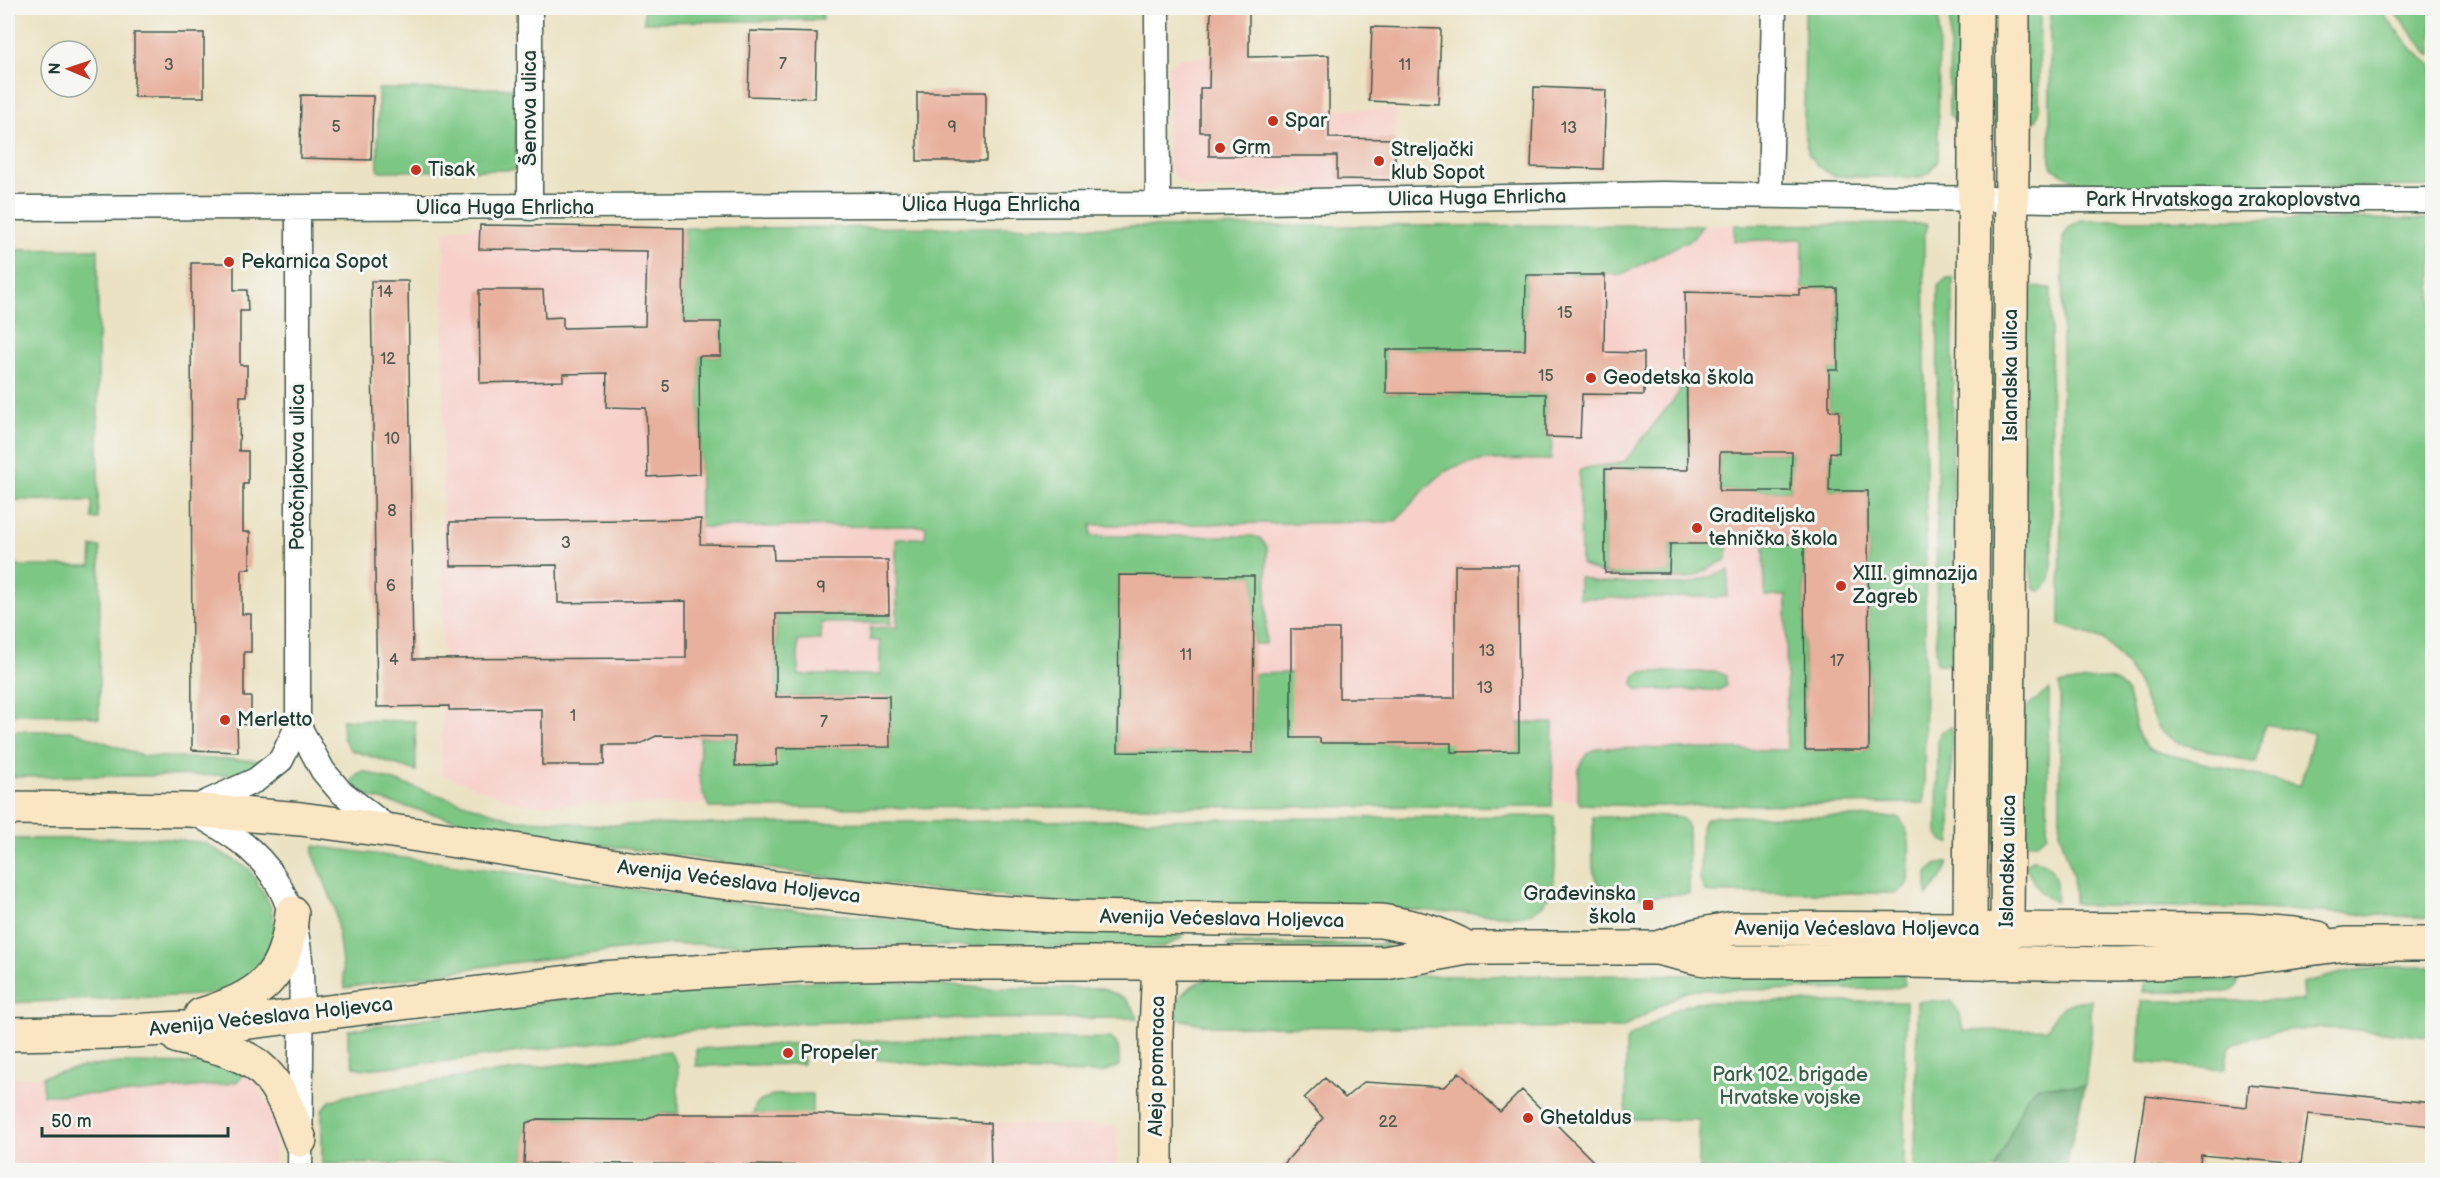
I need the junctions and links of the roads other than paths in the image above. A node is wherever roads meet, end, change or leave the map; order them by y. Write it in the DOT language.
graph roads {
  1 [pos="530,8"];
  2 [pos="1157,8"];
  3 [pos="1774,8"];
  4 [pos="1976,8"];
  5 [pos="2013,8"];
  6 [pos="1770,195"];
  7 [pos="1974,198"];
  8 [pos="2013,198"];
  9 [pos="2433,200"];
  10 [pos="1158,204"];
  11 [pos="8,208"];
  12 [pos="298,208"];
  13 [pos="530,208"];
  14 [pos="298,725"];
  15 [pos="8,808"];
  16 [pos="190,810"];
  17 [pos="392,831"];
  18 [pos="292,913"];
  19 [pos="1274,918"];
  20 [pos="1970,928"];
  21 [pos="2007,928"];
  22 [pos="2346,944"];
  23 [pos="2433,944"];
  24 [pos="1467,948"];
  25 [pos="1657,948"];
  26 [pos="1159,963"];
  27 [pos="1988,963"];
  28 [pos="302,1016"];
  29 [pos="150,1031"];
  30 [pos="8,1034"];
  31 [pos="300,1155"];
  32 [pos="1156,1170"];
  1 -- 13 [label="street, Šenova ulica"];
  2 -- 10 [label="street"];
  3 -- 6 [label="street"];
  4 -- 7 [label="street, Islandska ulica"];
  5 -- 8 [label="street, Islandska ulica"];
  6 -- 7 [label="street, Ulica Huga Ehrlicha"];
  6 -- 10 [label="street, Ulica Huga Ehrlicha"];
  7 -- 8 [label="street, Park Hrvatskoga zrakoplovstva"];
  7 -- 20 [label="street, Islandska ulica"];
  8 -- 9 [label="street, Park Hrvatskoga zrakoplovstva"];
  8 -- 21 [label="street, Islandska ulica"];
  10 -- 13 [label="street, Ulica Huga Ehrlicha"];
  11 -- 12 [label="street, Ulica Huga Ehrlicha"];
  12 -- 13 [label="street, Ulica Huga Ehrlicha"];
  12 -- 14 [label="street, Potočnjakova ulica"];
  14 -- 16 [label="street, Potočnjakova ulica"];
  14 -- 17 [label="street, Potočnjakova ulica"];
  15 -- 16 [label="street, Avenija Većeslava Holjevca"];
  16 -- 17 [label="street, Avenija Većeslava Holjevca"];
  16 -- 18 [label="street"];
  17 -- 19 [label="street, Avenija Većeslava Holjevca"];
  18 -- 28 [label="street"];
  18 -- 29 [label="street"];
  19 -- 24 [label="street, Avenija Većeslava Holjevca"];
  19 -- 26 [label="street"];
  20 -- 21 [label="street, Avenija Većeslava Holjevca"];
  20 -- 25 [label="street, Avenija Većeslava Holjevca"];
  20 -- 27 [label="street, Islandska ulica"];
  21 -- 22 [label="street, Avenija Većeslava Holjevca"];
  21 -- 27 [label="street, Islandska ulica"];
  22 -- 23 [label="street, Avenija Većeslava Holjevca"];
  22 -- 27 [label="street, Avenija Većeslava Holjevca"];
  24 -- 25 [label="street, Avenija Većeslava Holjevca"];
  24 -- 26 [label="street, Avenija Većeslava Holjevca"];
  25 -- 27 [label="street, Avenija Većeslava Holjevca"];
  26 -- 28 [label="street, Avenija Većeslava Holjevca"];
  26 -- 32 [label="street, Aleja pomoraca"];
  28 -- 29 [label="street, Avenija Većeslava Holjevca"];
  28 -- 31 [label="street"];
  29 -- 30 [label="street, Avenija Većeslava Holjevca"];
  29 -- 31 [label="street"];
}
